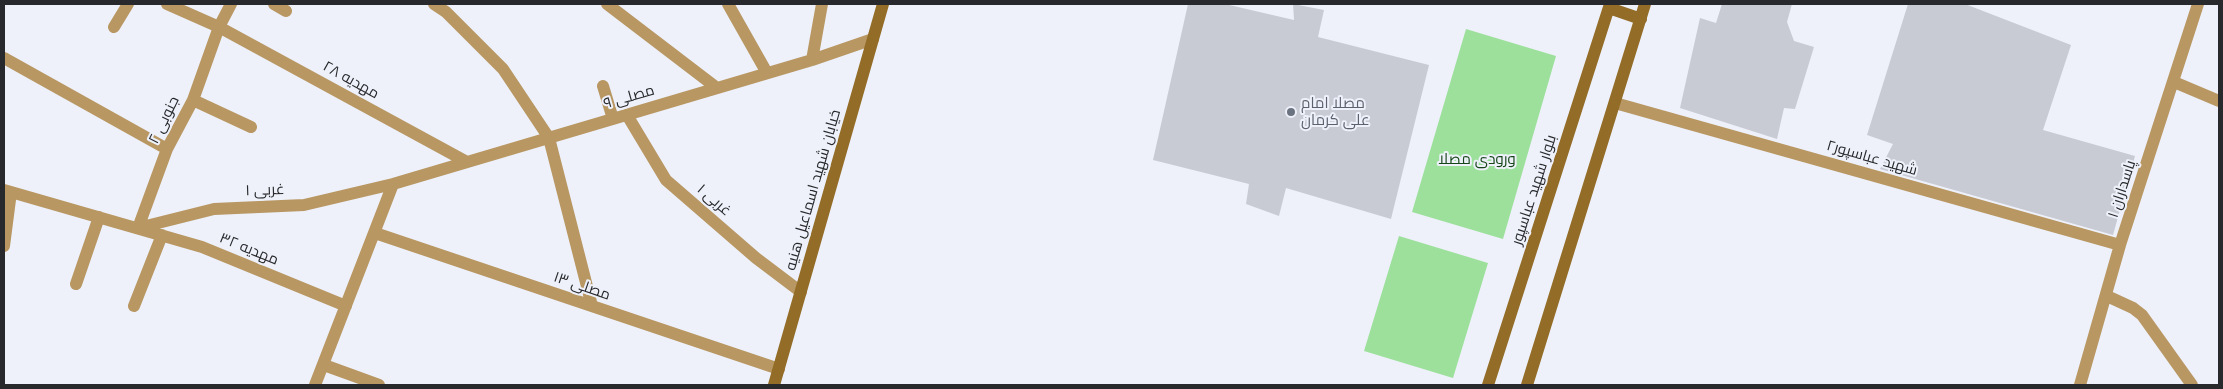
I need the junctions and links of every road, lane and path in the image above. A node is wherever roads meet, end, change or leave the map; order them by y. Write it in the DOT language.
graph roads {
  1 [pos="128,4"];
  2 [pos="167,4"];
  3 [pos="231,4"];
  4 [pos="274,4"];
  5 [pos="434,4"];
  6 [pos="607,4"];
  7 [pos="728,4"];
  8 [pos="822,4"];
  9 [pos="882,4"];
  10 [pos="1645,4"];
  11 [pos="2198,4"];
  12 [pos="1610,6"];
  13 [pos="286,11"];
  14 [pos="1641,19"];
  15 [pos="114,27"];
  16 [pos="219,27"];
  17 [pos="872,39"];
  18 [pos="4,58"];
  19 [pos="812,60"];
  20 [pos="767,73"];
  21 [pos="2174,82"];
  22 [pos="603,86"];
  23 [pos="716,88"];
  24 [pos="193,100"];
  25 [pos="2219,101"];
  26 [pos="1615,103"];
  27 [pos="627,115"];
  28 [pos="613,119"];
  29 [pos="251,127"];
  30 [pos="549,138"];
  31 [pos="167,149"];
  32 [pos="467,162"];
  33 [pos="393,184"];
  34 [pos="8,191"];
  35 [pos="99,217"];
  36 [pos="138,228"];
  37 [pos="374,232"];
  38 [pos="162,235"];
  39 [pos="2120,245"];
  40 [pos="4,246"];
  41 [pos="76,284"];
  42 [pos="801,292"];
  43 [pos="2107,296"];
  44 [pos="134,306"];
  45 [pos="346,306"];
  46 [pos="592,306"];
  47 [pos="324,365"];
  48 [pos="779,369"];
  49 [pos="315,385"];
  50 [pos="379,385"];
  51 [pos="774,385"];
  52 [pos="1488,385"];
  53 [pos="1527,385"];
  54 [pos="2080,385"];
  55 [pos="2192,385"];
  1 -- 15 [label="street"];
  2 -- 16 [label="street, مهدیه ۲۸"];
  3 -- 16 [label="street, ۲ جنوبی"];
  4 -- 13 [label="street"];
  5 -- 30 [label="street"];
  6 -- 23 [label="street"];
  7 -- 20 [label="street"];
  8 -- 19 [label="street"];
  9 -- 17 [label="main road, خیابان شهید اسماعیل هنیه"];
  10 -- 14 [label="main road"];
  11 -- 21 [label="street, پاسداران ۱"];
  12 -- 14 [label="main road"];
  12 -- 52 [label="main road, بلوار شهید عباسپور"];
  14 -- 26 [label="main road"];
  16 -- 24 [label="street, ۲ جنوبی"];
  16 -- 32 [label="street, مهدیه ۲۸"];
  17 -- 19 [label="street, مصلی ۹"];
  17 -- 42 [label="main road, خیابان شهید اسماعیل هنیه"];
  18 -- 31 [label="street"];
  19 -- 20 [label="street, مصلی ۹"];
  20 -- 23 [label="street, مصلی ۹"];
  21 -- 25 [label="street"];
  21 -- 39 [label="street, پاسداران ۱"];
  22 -- 28 [label="street"];
  23 -- 27 [label="street, مصلی ۹"];
  24 -- 29 [label="street"];
  24 -- 31 [label="street, ۲ جنوبی"];
  26 -- 39 [label="street, شهید عباسپور۲"];
  26 -- 53 [label="main road"];
  27 -- 28 [label="street, مصلی ۹"];
  27 -- 42 [label="street, ۱ غربی"];
  28 -- 30 [label="street, مصلی ۹"];
  30 -- 32 [label="street, مصلی ۹"];
  30 -- 46 [label="street"];
  31 -- 36 [label="street, ۲ جنوبی"];
  32 -- 33 [label="street, مصلی ۹"];
  33 -- 36 [label="street, ۱ غربی"];
  33 -- 37 [label="street"];
  34 -- 35 [label="street, مهدیه ۳۲"];
  34 -- 40 [label="street"];
  35 -- 36 [label="street, مهدیه ۳۲"];
  35 -- 41 [label="street"];
  36 -- 38 [label="street, مهدیه ۳۲"];
  37 -- 45 [label="street"];
  37 -- 46 [label="street, مصلی ۱۳"];
  38 -- 44 [label="street"];
  38 -- 45 [label="street, مهدیه ۳۲"];
  39 -- 43 [label="street, پاسداران ۱"];
  42 -- 48 [label="main road, خیابان شهید اسماعیل هنیه"];
  43 -- 54 [label="street, پاسداران ۱"];
  43 -- 55 [label="street"];
  45 -- 47 [label="street"];
  46 -- 48 [label="street, مصلی ۱۳"];
  47 -- 49 [label="street"];
  47 -- 50 [label="street"];
  48 -- 51 [label="main road, خیابان شهید اسماعیل هنیه"];
}
